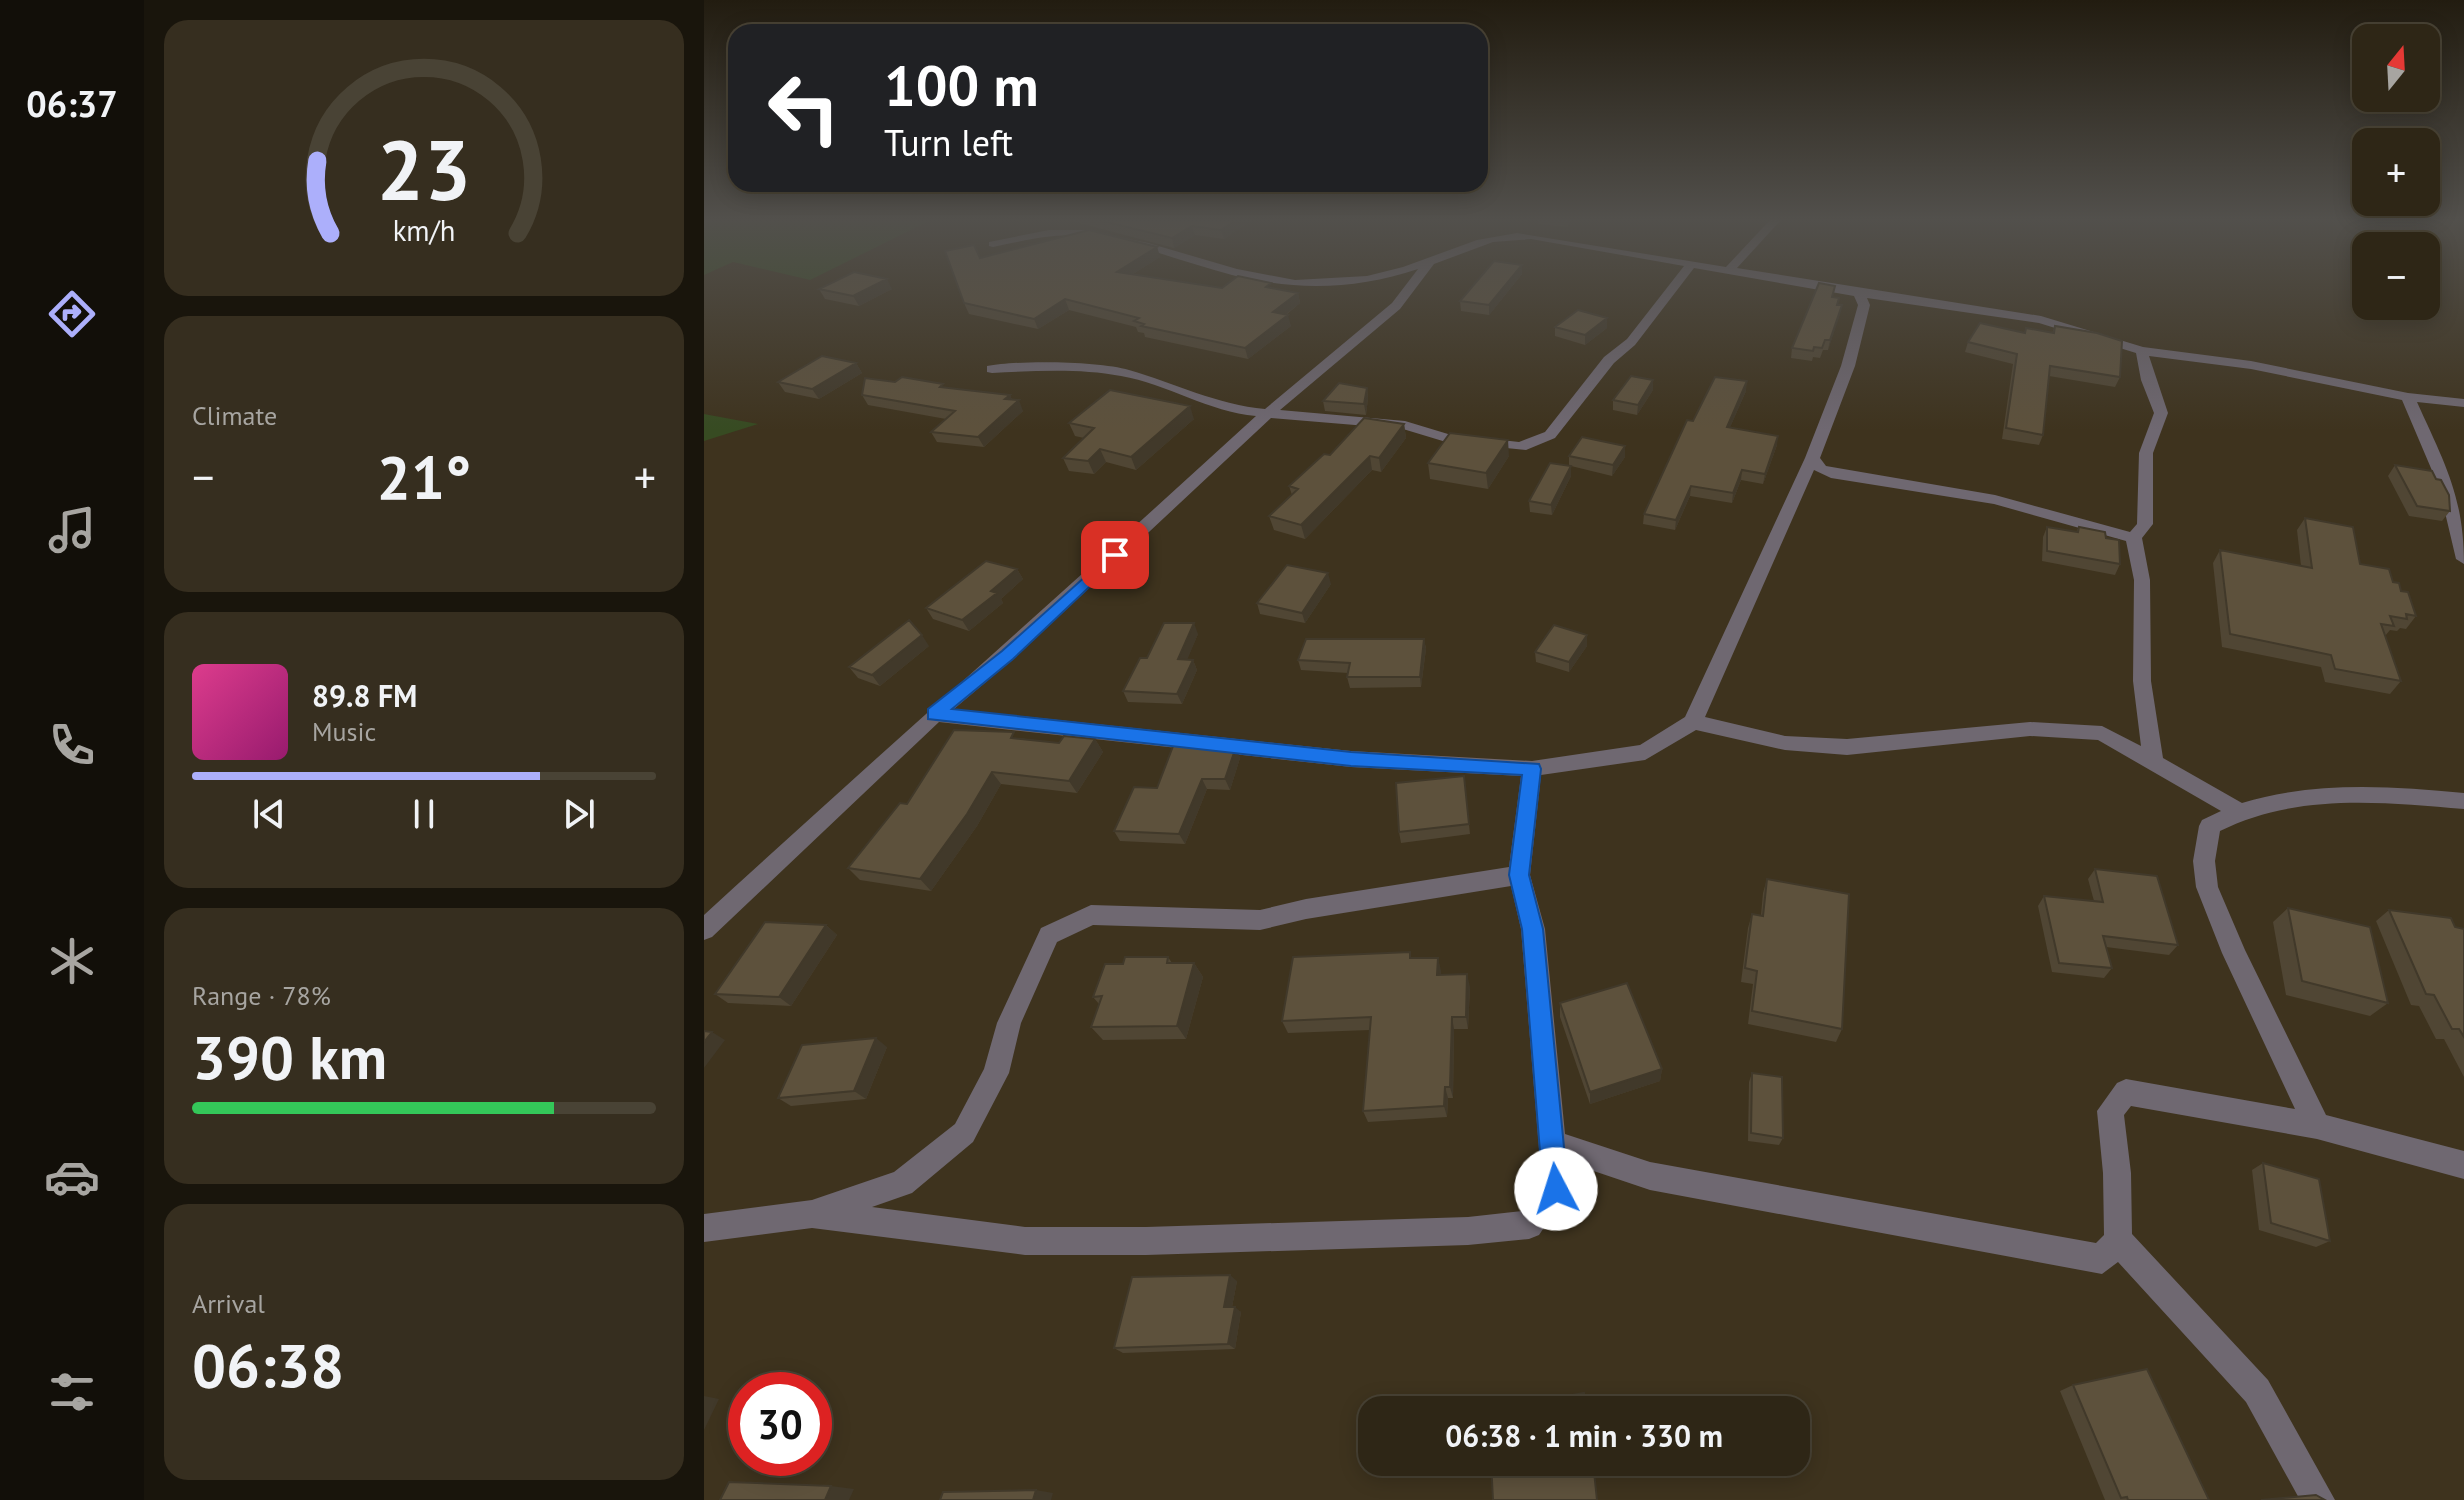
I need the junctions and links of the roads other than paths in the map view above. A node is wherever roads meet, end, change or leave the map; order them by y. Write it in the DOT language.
graph roads {
  1 [pos="1408,290"];
  2 [pos="1671,290"];
  3 [pos="1844,290"];
  4 [pos="1859,293"];
  5 [pos="2142,351"];
  6 [pos="992,369"];
  7 [pos="2408,397"];
  8 [pos="2464,403"];
  9 [pos="1266,415"];
  10 [pos="1812,458"];
  11 [pos="2134,538"];
  12 [pos="2464,559"];
  13 [pos="935,714"];
  14 [pos="1693,722"];
  15 [pos="2153,759"];
  16 [pos="1532,769"];
  17 [pos="2464,801"];
  18 [pos="2237,810"];
  19 [pos="1519,875"];
  20 [pos="704,930"];
  21 [pos="2317,1126"];
  22 [pos="1552,1143"];
  23 [pos="2464,1165"];
  24 [pos="812,1214"];
  25 [pos="704,1228"];
  26 [pos="2118,1240"];
  27 [pos="2318,1500"];
  1 -- 9 [label="street"];
  2 -- 9 [label="street"];
  3 -- 4 [label="street"];
  4 -- 5 [label="street"];
  4 -- 10 [label="street"];
  5 -- 7 [label="street"];
  5 -- 11 [label="street"];
  6 -- 9 [label="street"];
  7 -- 8 [label="street"];
  7 -- 12 [label="street"];
  9 -- 13 [label="street"];
  10 -- 11 [label="street"];
  10 -- 14 [label="street"];
  11 -- 15 [label="street"];
  13 -- 16 [label="street"];
  13 -- 20 [label="street"];
  14 -- 15 [label="street"];
  14 -- 16 [label="street"];
  15 -- 18 [label="street"];
  16 -- 19 [label="street"];
  17 -- 18 [label="street"];
  18 -- 21 [label="street"];
  19 -- 22 [label="street"];
  19 -- 24 [label="street"];
  21 -- 23 [label="street"];
  21 -- 26 [label="street"];
  22 -- 24 [label="street"];
  22 -- 26 [label="street"];
  24 -- 25 [label="street"];
  26 -- 27 [label="street"];
}
